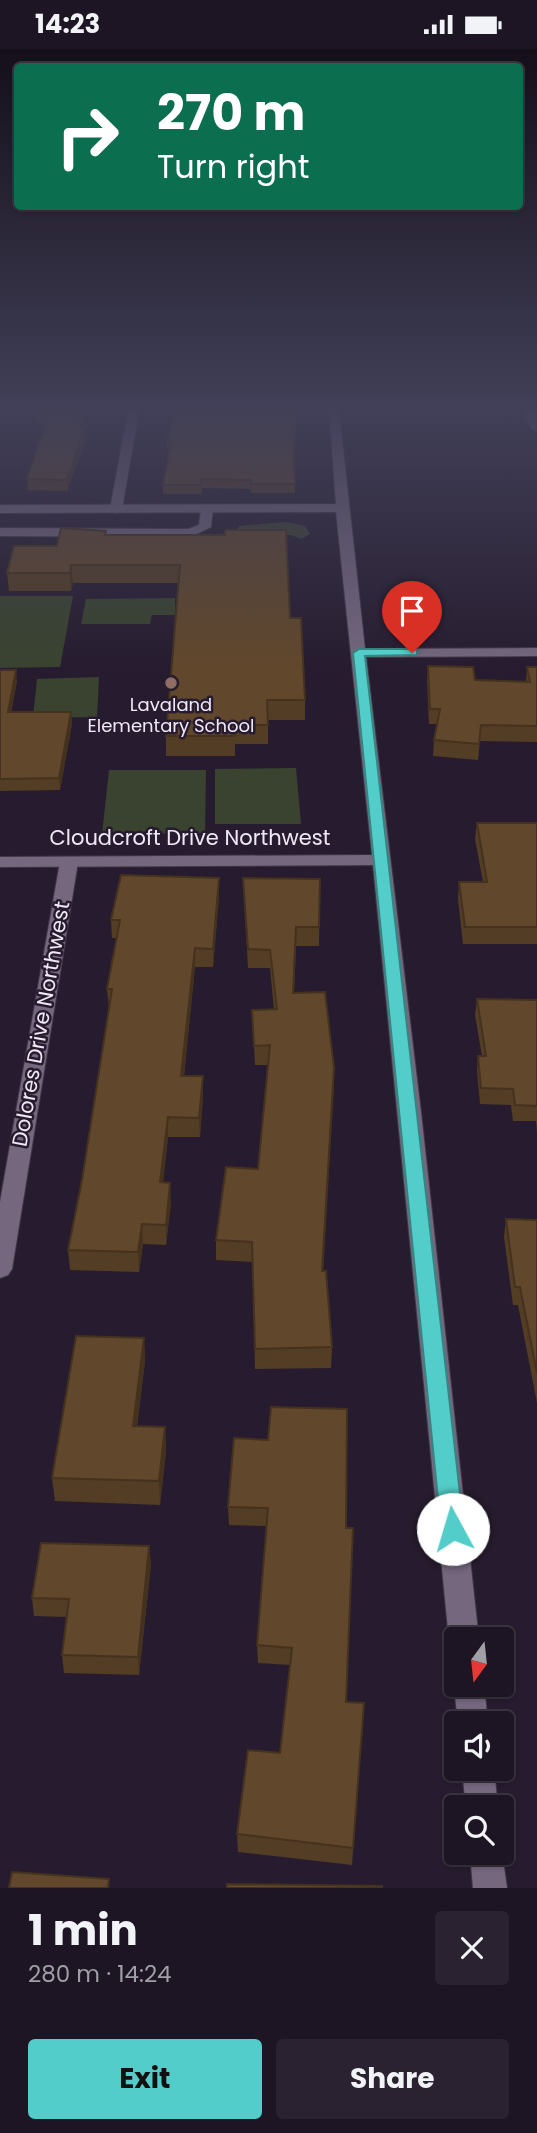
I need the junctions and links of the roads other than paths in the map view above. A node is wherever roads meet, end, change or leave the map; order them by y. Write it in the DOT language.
graph roads {
  1 [pos="118,497"];
  2 [pos="341,497"];
  3 [pos="207,508"];
  4 [pos="342,508"];
  5 [pos="0,509"];
  6 [pos="116,509"];
  7 [pos="0,532"];
  8 [pos="537,652"];
  9 [pos="359,653"];
  10 [pos="381,860"];
  11 [pos="0,862"];
  12 [pos="69,862"];
  13 [pos="0,1269"];
  14 [pos="463,1627"];
  15 [pos="487,1865"];
  16 [pos="490,1888"];
  1 -- 6 [label="street"];
  2 -- 4 [label="street"];
  3 -- 4 [label="street"];
  3 -- 6 [label="street"];
  3 -- 7 [label="street"];
  4 -- 9 [label="street"];
  5 -- 6 [label="street"];
  8 -- 9 [label="street"];
  9 -- 10 [label="street"];
  10 -- 12 [label="street, Cloudcroft Drive Northwest"];
  10 -- 14 [label="street"];
  11 -- 12 [label="street, Cloudcroft Drive Northwest"];
  12 -- 13 [label="street, Dolores Drive Northwest"];
  15 -- 16 [label="street"];
}
